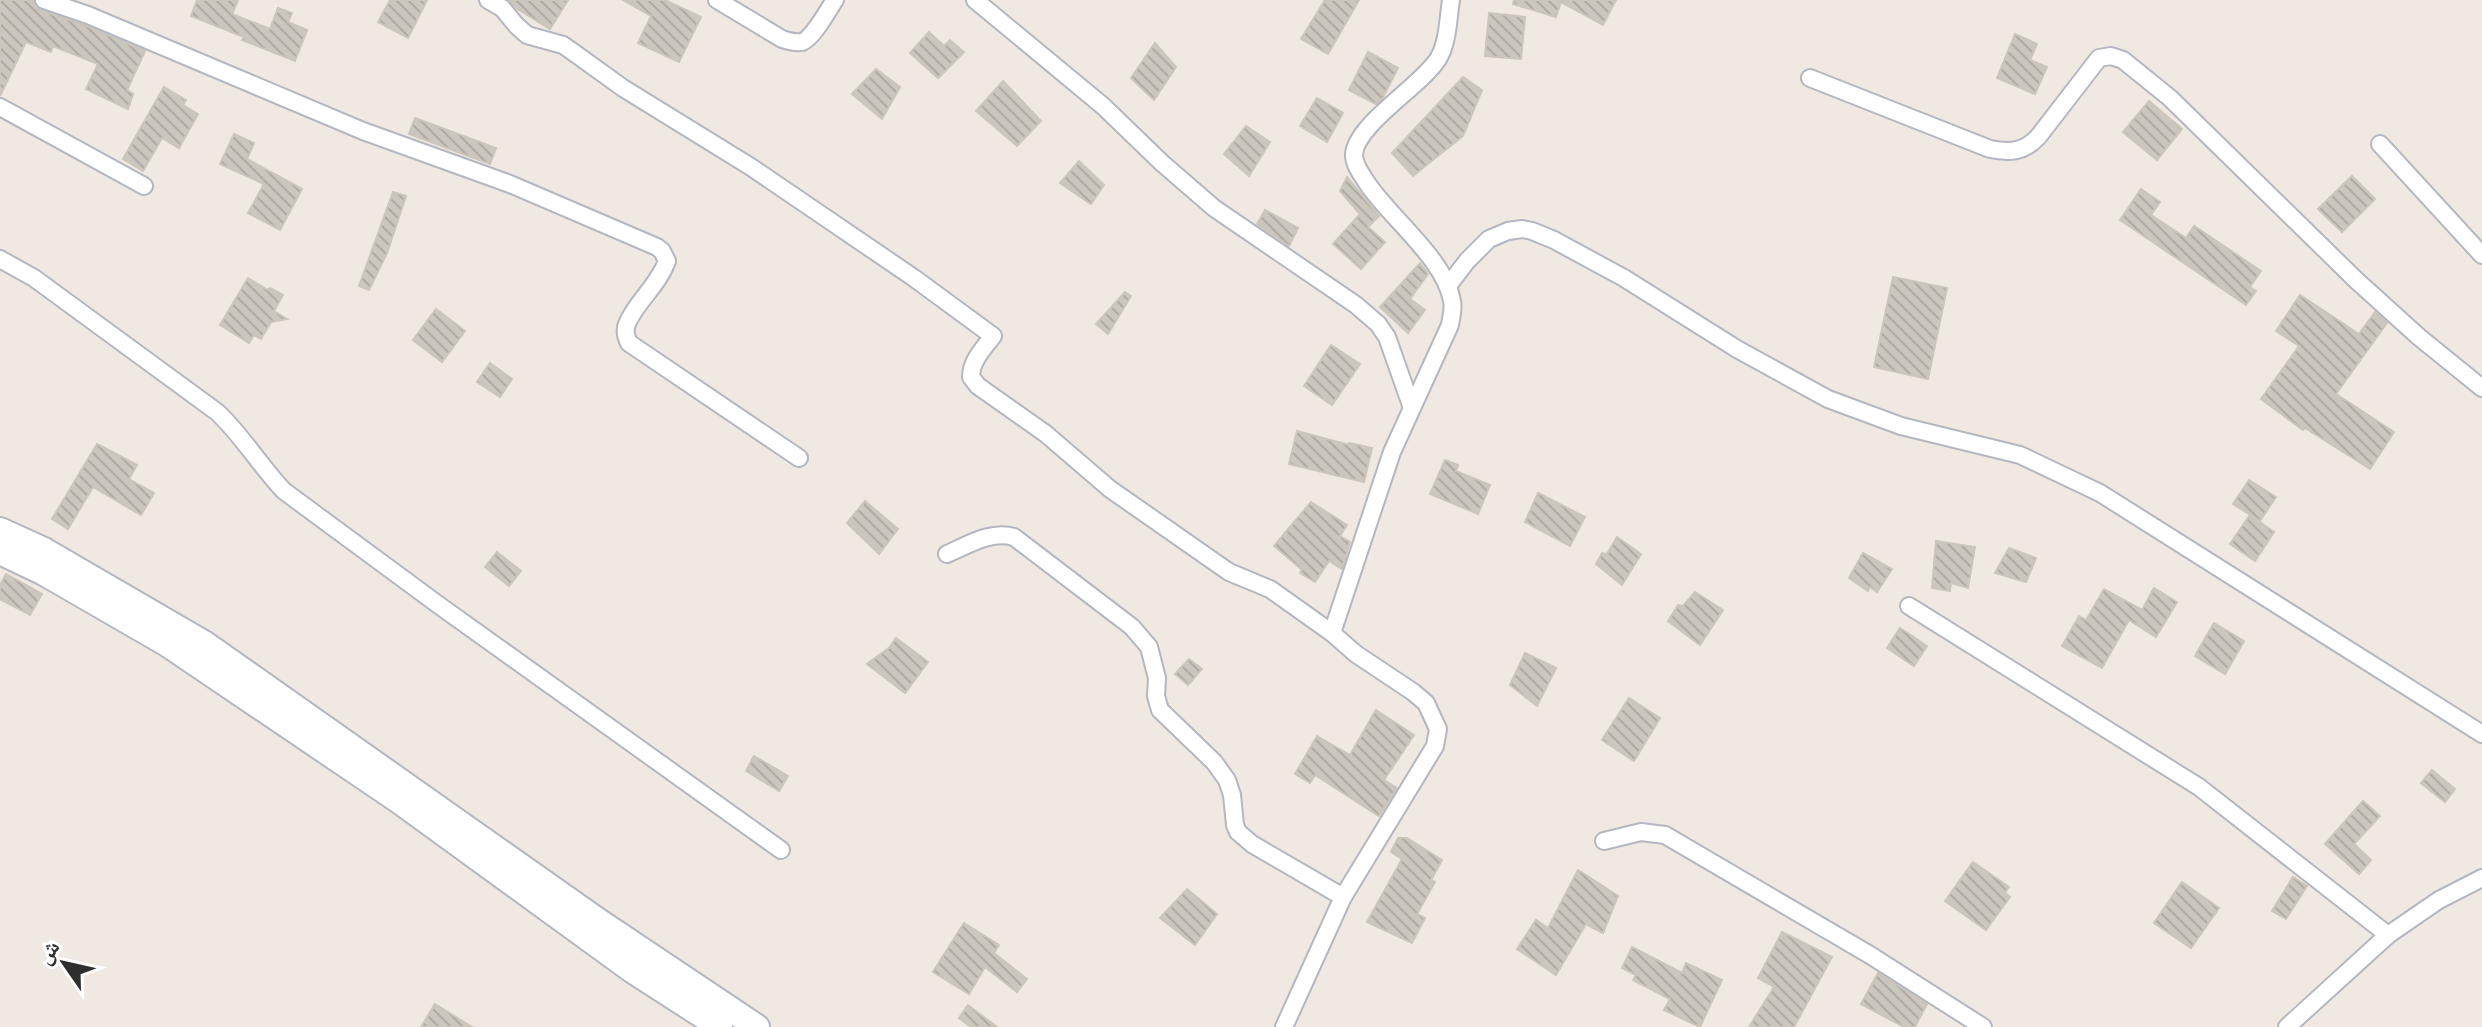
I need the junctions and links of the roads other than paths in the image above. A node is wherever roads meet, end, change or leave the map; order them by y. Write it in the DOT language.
graph roads {
  1 [pos="44,0"];
  2 [pos="488,0"];
  3 [pos="717,0"];
  4 [pos="835,0"];
  5 [pos="975,0"];
  6 [pos="1451,0"];
  7 [pos="1810,78"];
  8 [pos="0,107"];
  9 [pos="2380,144"];
  10 [pos="144,186"];
  11 [pos="2482,255"];
  12 [pos="0,259"];
  13 [pos="1448,286"];
  14 [pos="2482,388"];
  15 [pos="1412,408"];
  16 [pos="799,458"];
  17 [pos="0,530"];
  18 [pos="0,552"];
  19 [pos="947,554"];
  20 [pos="1909,606"];
  21 [pos="1332,633"];
  22 [pos="2482,734"];
  23 [pos="1604,841"];
  24 [pos="781,850"];
  25 [pos="2482,878"];
  26 [pos="1343,897"];
  27 [pos="2388,935"];
  28 [pos="720,1027"];
  29 [pos="757,1027"];
  30 [pos="1284,1027"];
  31 [pos="1983,1027"];
  32 [pos="2287,1027"];
  1 -- 16 [label="street"];
  2 -- 21 [label="street"];
  3 -- 4 [label="street"];
  5 -- 15 [label="street"];
  6 -- 13 [label="street"];
  7 -- 14 [label="street"];
  8 -- 10 [label="street"];
  9 -- 11 [label="street"];
  12 -- 24 [label="street"];
  13 -- 15 [label="street"];
  13 -- 22 [label="street"];
  15 -- 21 [label="street"];
  17 -- 29 [label="main road"];
  18 -- 28 [label="main road"];
  19 -- 26 [label="street"];
  20 -- 27 [label="street"];
  21 -- 26 [label="street"];
  23 -- 31 [label="street"];
  25 -- 27 [label="street"];
  26 -- 30 [label="street"];
  27 -- 32 [label="street"];
}
